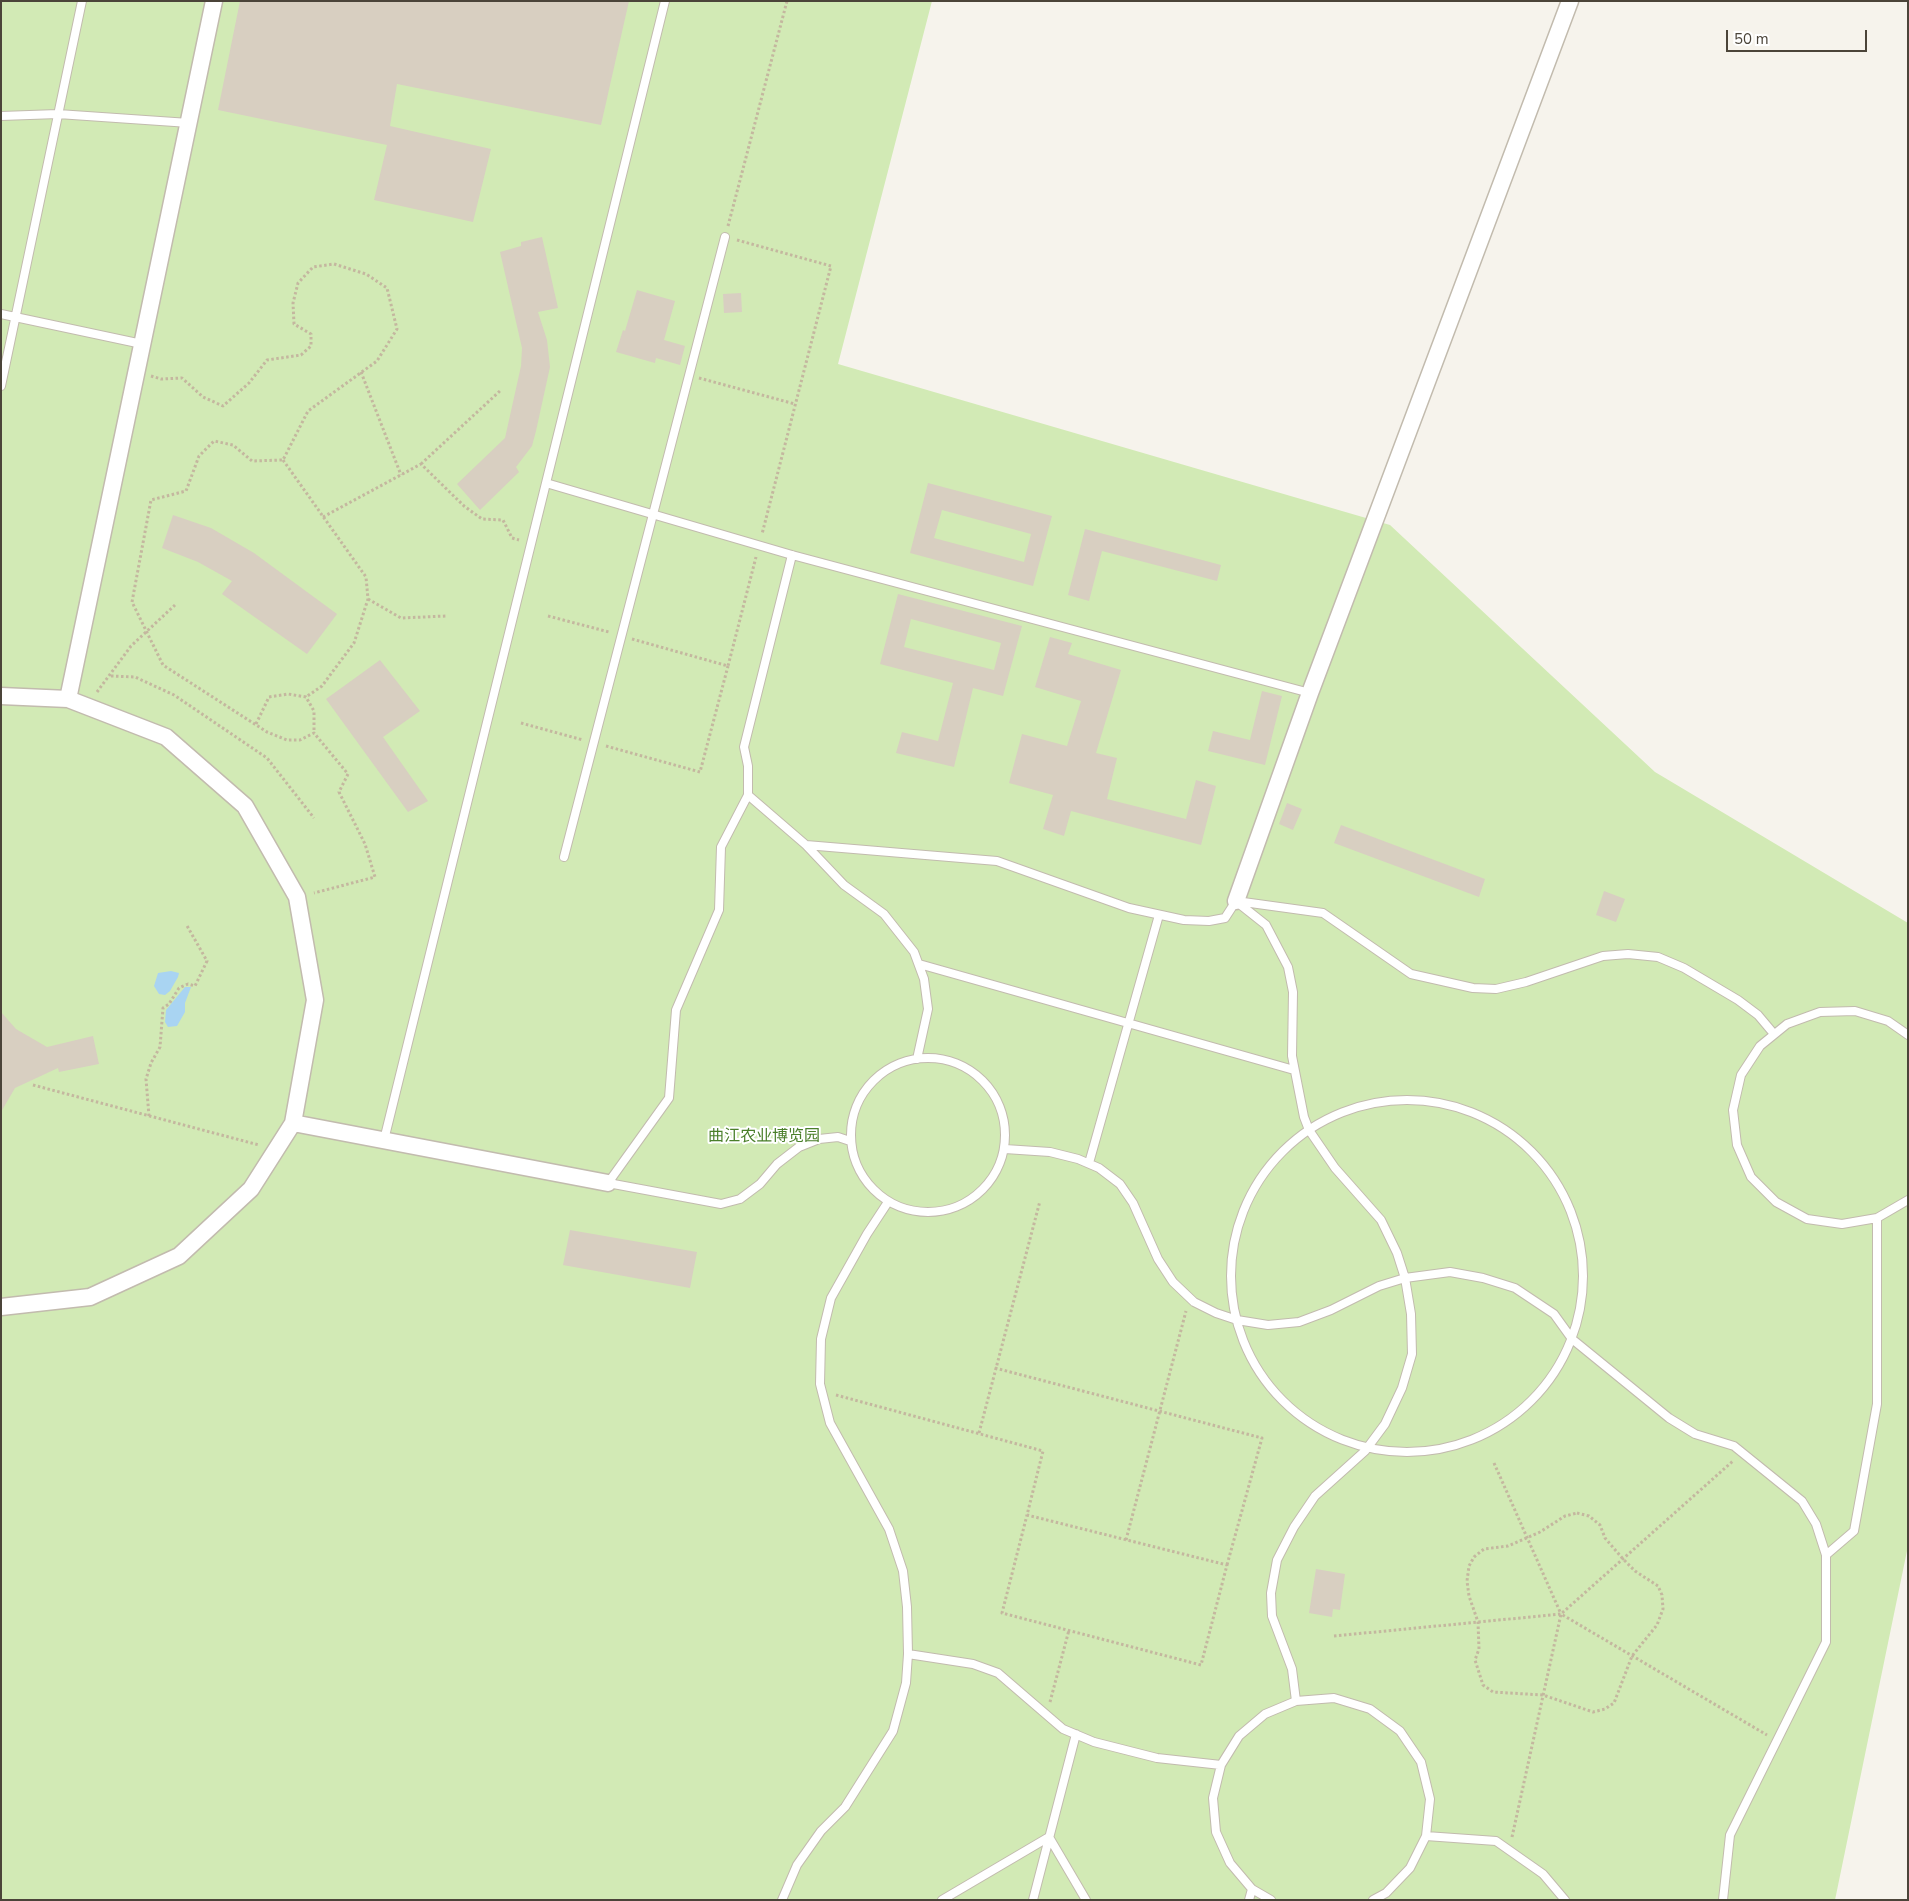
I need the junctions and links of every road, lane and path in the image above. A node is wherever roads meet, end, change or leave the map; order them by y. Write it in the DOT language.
graph roads {
  1 [pos="82,1"];
  2 [pos="214,1"];
  3 [pos="665,1"];
  4 [pos="787,1"];
  5 [pos="1570,1"];
  6 [pos="58,114"];
  7 [pos="1,116"];
  8 [pos="189,123"];
  9 [pos="726,237"];
  10 [pos="1,314"];
  11 [pos="17,317"];
  12 [pos="142,344"];
  13 [pos="137,371"];
  14 [pos="362,372"];
  15 [pos="690,376"];
  16 [pos="1,386"];
  17 [pos="501,390"];
  18 [pos="796,404"];
  19 [pos="283,460"];
  20 [pos="421,464"];
  21 [pos="401,475"];
  22 [pos="546,484"];
  23 [pos="654,514"];
  24 [pos="324,517"];
  25 [pos="531,543"];
  26 [pos="759,545"];
  27 [pos="792,555"];
  28 [pos="368,598"];
  29 [pos="175,605"];
  30 [pos="446,616"];
  31 [pos="548,616"];
  32 [pos="147,632"];
  33 [pos="622,636"];
  34 [pos="728,666"];
  35 [pos="111,676"];
  36 [pos="1310,693"];
  37 [pos="1,696"];
  38 [pos="306,697"];
  39 [pos="68,699"];
  40 [pos="86,706"];
  41 [pos="521,723"];
  42 [pos="256,724"];
  43 [pos="314,732"];
  44 [pos="594,743"];
  45 [pos="748,794"];
  46 [pos="314,818"];
  47 [pos="806,845"];
  48 [pos="564,857"];
  49 [pos="297,897"];
  50 [pos="1236,901"];
  51 [pos="1159,915"];
  52 [pos="186,924"];
  53 [pos="919,964"];
  54 [pos="1128,1024"];
  55 [pos="1774,1034"];
  56 [pos="1908,1035"];
  57 [pos="917,1059"];
  58 [pos="1294,1070"];
  59 [pos="33,1085"];
  60 [pos="149,1116"];
  61 [pos="293,1123"];
  62 [pos="1309,1130"];
  63 [pos="384,1140"];
  64 [pos="850,1141"];
  65 [pos="276,1149"];
  66 [pos="1004,1149"];
  67 [pos="1089,1163"];
  68 [pos="608,1183"];
  69 [pos="1908,1200"];
  70 [pos="1040,1201"];
  71 [pos="888,1202"];
  72 [pos="1877,1218"];
  73 [pos="1404,1278"];
  74 [pos="1189,1297"];
  75 [pos="1,1307"];
  76 [pos="1237,1320"];
  77 [pos="1572,1339"];
  78 [pos="995,1368"];
  79 [pos="822,1392"];
  80 [pos="1160,1411"];
  81 [pos="979,1433"];
  82 [pos="1366,1449"];
  83 [pos="1742,1452"];
  84 [pos="1494,1463"];
  85 [pos="1027,1515"];
  86 [pos="1527,1538"];
  87 [pos="1126,1540"];
  88 [pos="1826,1555"];
  89 [pos="1622,1559"];
  90 [pos="1227,1565"];
  91 [pos="1561,1614"];
  92 [pos="1478,1622"];
  93 [pos="1069,1630"];
  94 [pos="1334,1636"];
  95 [pos="908,1654"];
  96 [pos="1632,1656"];
  97 [pos="1543,1695"];
  98 [pos="1296,1701"];
  99 [pos="1046,1716"];
  100 [pos="1076,1734"];
  101 [pos="1776,1740"];
  102 [pos="1221,1765"];
  103 [pos="1426,1836"];
  104 [pos="1049,1838"];
  105 [pos="1509,1850"];
  106 [pos="1252,1889"];
  107 [pos="782,1900"];
  108 [pos="942,1900"];
  109 [pos="1033,1900"];
  110 [pos="1086,1900"];
  111 [pos="1249,1900"];
  112 [pos="1271,1900"];
  113 [pos="1372,1900"];
  114 [pos="1565,1900"];
  115 [pos="1723,1900"];
  1 -- 6 [label="lane"];
  2 -- 8 [label="street"];
  3 -- 22 [label="lane"];
  4 -- 9 [label="path"];
  5 -- 36 [label="street"];
  6 -- 7 [label="lane"];
  6 -- 8 [label="lane"];
  6 -- 11 [label="lane"];
  8 -- 12 [label="street"];
  9 -- 15 [label="lane"];
  9 -- 18 [label="path"];
  10 -- 11 [label="lane"];
  11 -- 12 [label="lane"];
  11 -- 16 [label="lane"];
  12 -- 13 [label="street"];
  13 -- 14 [label="path"];
  13 -- 39 [label="street"];
  14 -- 19 [label="path"];
  14 -- 21 [label="path"];
  15 -- 18 [label="path"];
  15 -- 23 [label="lane"];
  17 -- 20 [label="path"];
  18 -- 26 [label="path"];
  19 -- 24 [label="path"];
  19 -- 32 [label="path"];
  20 -- 21 [label="path"];
  20 -- 25 [label="path"];
  21 -- 24 [label="path"];
  22 -- 23 [label="lane"];
  22 -- 25 [label="lane"];
  23 -- 26 [label="lane"];
  23 -- 33 [label="lane"];
  24 -- 28 [label="path"];
  25 -- 63 [label="lane"];
  26 -- 27 [label="lane"];
  26 -- 34 [label="path"];
  27 -- 36 [label="lane"];
  27 -- 45 [label="lane"];
  28 -- 30 [label="path"];
  28 -- 38 [label="path"];
  29 -- 32 [label="path"];
  31 -- 33 [label="path"];
  32 -- 35 [label="path"];
  32 -- 42 [label="path"];
  33 -- 34 [label="path"];
  33 -- 44 [label="lane"];
  34 -- 44 [label="path"];
  35 -- 40 [label="path"];
  35 -- 46 [label="path"];
  36 -- 50 [label="street"];
  37 -- 39 [label="street"];
  38 -- 42 [label="path"];
  38 -- 43 [label="path"];
  39 -- 40 [label="street"];
  40 -- 49 [label="street"];
  41 -- 44 [label="path"];
  42 -- 43 [label="path"];
  43 -- 49 [label="path"];
  44 -- 48 [label="lane"];
  45 -- 47 [label="lane"];
  45 -- 68 [label="lane"];
  47 -- 51 [label="lane"];
  47 -- 53 [label="lane"];
  49 -- 61 [label="street"];
  50 -- 51 [label="lane"];
  50 -- 55 [label="lane"];
  50 -- 58 [label="lane"];
  51 -- 54 [label="lane"];
  52 -- 60 [label="path"];
  53 -- 54 [label="lane"];
  53 -- 57 [label="lane"];
  54 -- 58 [label="lane"];
  54 -- 67 [label="lane"];
  55 -- 56 [label="lane"];
  55 -- 72 [label="lane"];
  57 -- 64 [label="lane"];
  57 -- 66 [label="lane"];
  58 -- 62 [label="lane"];
  59 -- 60 [label="path"];
  60 -- 65 [label="path"];
  61 -- 63 [label="street"];
  61 -- 65 [label="street"];
  62 -- 73 [label="lane"];
  62 -- 76 [label="lane"];
  62 -- 77 [label="lane"];
  63 -- 68 [label="street"];
  64 -- 68 [label="lane"];
  64 -- 71 [label="lane"];
  65 -- 75 [label="street"];
  66 -- 67 [label="lane"];
  66 -- 71 [label="lane"];
  67 -- 74 [label="lane"];
  69 -- 72 [label="lane"];
  70 -- 78 [label="path"];
  71 -- 79 [label="lane"];
  72 -- 88 [label="lane"];
  73 -- 76 [label="lane"];
  73 -- 77 [label="lane"];
  73 -- 82 [label="lane"];
  74 -- 76 [label="lane"];
  74 -- 80 [label="path"];
  76 -- 82 [label="lane"];
  77 -- 82 [label="lane"];
  77 -- 83 [label="lane"];
  78 -- 80 [label="path"];
  78 -- 81 [label="path"];
  79 -- 81 [label="path"];
  79 -- 95 [label="lane"];
  80 -- 87 [label="path"];
  80 -- 90 [label="path"];
  81 -- 85 [label="path"];
  82 -- 98 [label="lane"];
  83 -- 88 [label="lane"];
  83 -- 89 [label="path"];
  84 -- 86 [label="path"];
  85 -- 87 [label="path"];
  85 -- 93 [label="path"];
  86 -- 89 [label="path"];
  86 -- 91 [label="path"];
  86 -- 92 [label="path"];
  87 -- 90 [label="path"];
  88 -- 101 [label="lane"];
  89 -- 91 [label="path"];
  89 -- 96 [label="path"];
  90 -- 93 [label="path"];
  91 -- 92 [label="path"];
  91 -- 96 [label="path"];
  91 -- 97 [label="path"];
  92 -- 94 [label="path"];
  92 -- 97 [label="path"];
  93 -- 99 [label="path"];
  95 -- 99 [label="lane"];
  95 -- 107 [label="lane"];
  96 -- 97 [label="path"];
  96 -- 101 [label="path"];
  97 -- 105 [label="path"];
  98 -- 102 [label="lane"];
  98 -- 103 [label="lane"];
  99 -- 100 [label="lane"];
  100 -- 102 [label="lane"];
  100 -- 104 [label="lane"];
  101 -- 115 [label="lane"];
  102 -- 106 [label="lane"];
  103 -- 105 [label="lane"];
  103 -- 113 [label="lane"];
  104 -- 108 [label="lane"];
  104 -- 109 [label="lane"];
  104 -- 110 [label="lane"];
  105 -- 114 [label="lane"];
  106 -- 111 [label="lane"];
  106 -- 112 [label="lane"];
}
